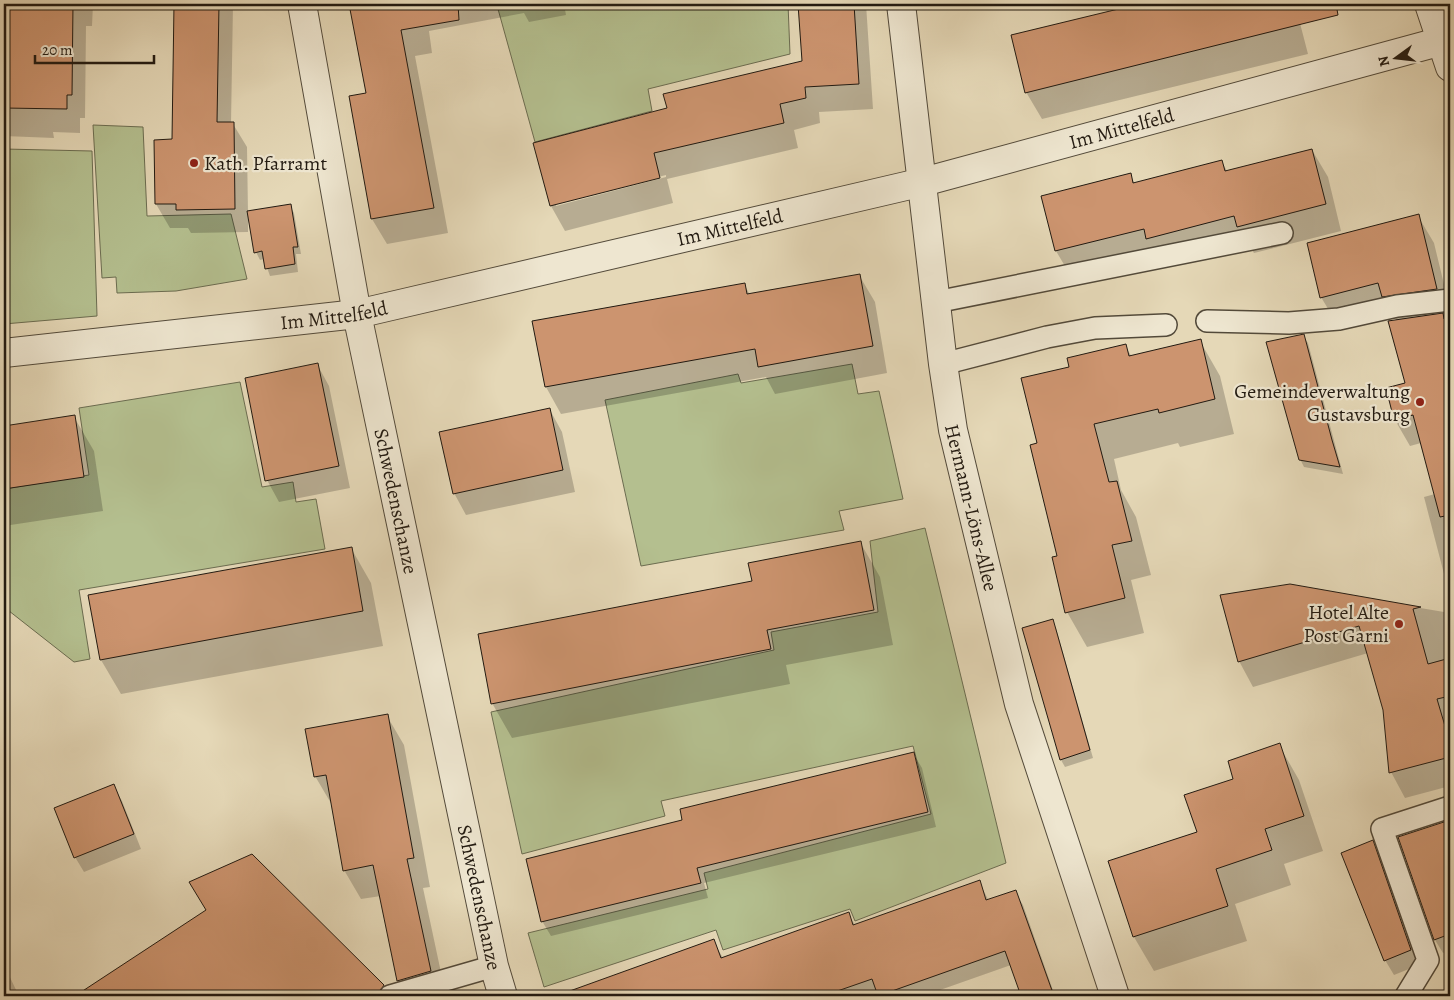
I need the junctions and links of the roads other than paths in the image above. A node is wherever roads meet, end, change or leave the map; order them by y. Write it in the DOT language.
graph roads {
  1 [pos="302,4"];
  2 [pos="901,4"];
  3 [pos="1429,4"];
  4 [pos="1442,41"];
  5 [pos="1450,67"];
  6 [pos="923,182"];
  7 [pos="1282,233"];
  8 [pos="1450,300"];
  9 [pos="936,302"];
  10 [pos="357,314"];
  11 [pos="1206,321"];
  12 [pos="1166,325"];
  13 [pos="4,353"];
  14 [pos="943,364"];
  15 [pos="1450,807"];
  16 [pos="494,966"];
  17 [pos="390,996"];
  18 [pos="503,996"];
  19 [pos="1114,996"];
  20 [pos="1406,996"];
  1 -- 10 [label="street, Schwedenschanze"];
  2 -- 6 [label="street, Hermann-Löns-Allee"];
  3 -- 4 [label="street"];
  4 -- 5 [label="street"];
  4 -- 6 [label="street, Im Mittelfeld"];
  6 -- 9 [label="street, Hermann-Löns-Allee"];
  6 -- 10 [label="street, Im Mittelfeld"];
  7 -- 9 [label="lane"];
  8 -- 11 [label="lane"];
  9 -- 14 [label="street, Hermann-Löns-Allee"];
  10 -- 13 [label="street, Im Mittelfeld"];
  10 -- 16 [label="street, Schwedenschanze"];
  12 -- 14 [label="lane"];
  14 -- 19 [label="street, Hermann-Löns-Allee"];
  15 -- 20 [label="lane"];
  16 -- 17 [label="lane"];
  16 -- 18 [label="street, Schwedenschanze"];
}
